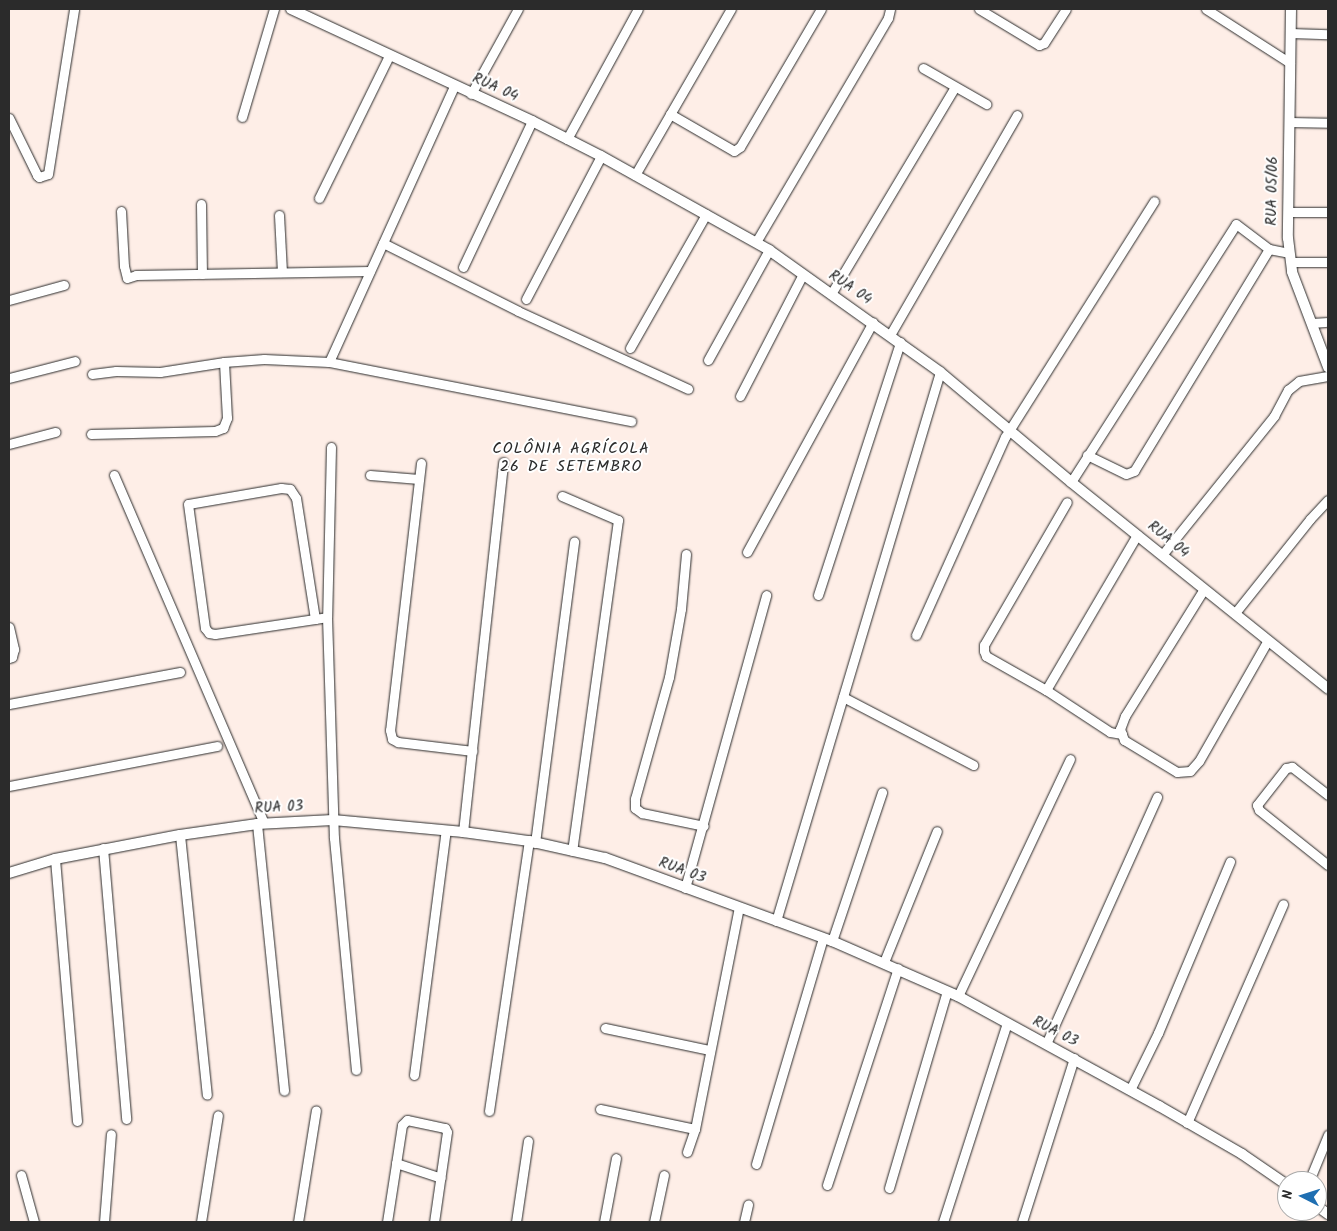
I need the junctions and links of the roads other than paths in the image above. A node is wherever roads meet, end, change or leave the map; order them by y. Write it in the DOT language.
graph roads {
  1 [pos="74,9"];
  2 [pos="274,9"];
  3 [pos="291,9"];
  4 [pos="518,9"];
  5 [pos="638,9"];
  6 [pos="731,9"];
  7 [pos="821,9"];
  8 [pos="890,9"];
  9 [pos="979,9"];
  10 [pos="1066,9"];
  11 [pos="1206,9"];
  12 [pos="1291,9"];
  13 [pos="1290,33"];
  14 [pos="1328,34"];
  15 [pos="389,56"];
  16 [pos="1290,63"];
  17 [pos="923,68"];
  18 [pos="454,87"];
  19 [pos="955,87"];
  20 [pos="471,94"];
  21 [pos="986,104"];
  22 [pos="670,114"];
  23 [pos="1017,115"];
  24 [pos="242,117"];
  25 [pos="9,118"];
  26 [pos="532,121"];
  27 [pos="1289,122"];
  28 [pos="1328,123"];
  29 [pos="567,139"];
  30 [pos="601,156"];
  31 [pos="635,175"];
  32 [pos="319,198"];
  33 [pos="1154,201"];
  34 [pos="201,204"];
  35 [pos="122,211"];
  36 [pos="1288,212"];
  37 [pos="1328,212"];
  38 [pos="706,214"];
  39 [pos="279,215"];
  40 [pos="756,242"];
  41 [pos="383,243"];
  42 [pos="1269,249"];
  43 [pos="769,250"];
  44 [pos="1290,257"];
  45 [pos="1328,262"];
  46 [pos="463,266"];
  47 [pos="370,270"];
  48 [pos="282,272"];
  49 [pos="202,274"];
  50 [pos="803,274"];
  51 [pos="64,286"];
  52 [pos="832,294"];
  53 [pos="526,299"];
  54 [pos="9,300"];
  55 [pos="873,322"];
  56 [pos="1328,322"];
  57 [pos="1312,323"];
  58 [pos="890,335"];
  59 [pos="900,342"];
  60 [pos="630,348"];
  61 [pos="708,360"];
  62 [pos="74,362"];
  63 [pos="224,362"];
  64 [pos="329,362"];
  65 [pos="1328,367"];
  66 [pos="940,372"];
  67 [pos="92,374"];
  68 [pos="1328,376"];
  69 [pos="9,378"];
  70 [pos="688,389"];
  71 [pos="740,396"];
  72 [pos="631,421"];
  73 [pos="1010,431"];
  74 [pos="55,432"];
  75 [pos="90,434"];
  76 [pos="9,444"];
  77 [pos="331,447"];
  78 [pos="1088,456"];
  79 [pos="503,462"];
  80 [pos="421,463"];
  81 [pos="114,475"];
  82 [pos="370,475"];
  83 [pos="419,479"];
  84 [pos="1071,482"];
  85 [pos="562,496"];
  86 [pos="1328,500"];
  87 [pos="1067,502"];
  88 [pos="1137,535"];
  89 [pos="574,542"];
  90 [pos="747,552"];
  91 [pos="686,554"];
  92 [pos="1162,555"];
  93 [pos="1204,589"];
  94 [pos="766,595"];
  95 [pos="818,595"];
  96 [pos="1235,613"];
  97 [pos="327,617"];
  98 [pos="315,619"];
  99 [pos="9,627"];
  100 [pos="916,635"];
  101 [pos="1268,640"];
  102 [pos="9,658"];
  103 [pos="180,672"];
  104 [pos="1328,689"];
  105 [pos="1046,690"];
  106 [pos="843,697"];
  107 [pos="9,704"];
  108 [pos="1122,734"];
  109 [pos="217,746"];
  110 [pos="472,751"];
  111 [pos="1070,759"];
  112 [pos="973,765"];
  113 [pos="9,786"];
  114 [pos="882,792"];
  115 [pos="1328,795"];
  116 [pos="1157,797"];
  117 [pos="334,820"];
  118 [pos="261,824"];
  119 [pos="704,826"];
  120 [pos="446,830"];
  121 [pos="937,831"];
  122 [pos="463,832"];
  123 [pos="180,835"];
  124 [pos="532,842"];
  125 [pos="103,848"];
  126 [pos="572,851"];
  127 [pos="55,859"];
  128 [pos="1230,862"];
  129 [pos="1328,865"];
  130 [pos="9,873"];
  131 [pos="686,888"];
  132 [pos="1283,904"];
  133 [pos="740,907"];
  134 [pos="776,921"];
  135 [pos="827,939"];
  136 [pos="884,962"];
  137 [pos="898,968"];
  138 [pos="948,991"];
  139 [pos="958,996"];
  140 [pos="1007,1023"];
  141 [pos="604,1028"];
  142 [pos="1046,1044"];
  143 [pos="709,1050"];
  144 [pos="1074,1058"];
  145 [pos="356,1070"];
  146 [pos="414,1075"];
  147 [pos="1130,1090"];
  148 [pos="284,1091"];
  149 [pos="207,1095"];
  150 [pos="600,1109"];
  151 [pos="316,1110"];
  152 [pos="490,1111"];
  153 [pos="218,1115"];
  154 [pos="126,1119"];
  155 [pos="77,1121"];
  156 [pos="1187,1123"];
  157 [pos="695,1129"];
  158 [pos="111,1134"];
  159 [pos="1328,1135"];
  160 [pos="528,1141"];
  161 [pos="687,1152"];
  162 [pos="616,1158"];
  163 [pos="396,1163"];
  164 [pos="756,1164"];
  165 [pos="1313,1171"];
  166 [pos="21,1175"];
  167 [pos="664,1175"];
  168 [pos="441,1178"];
  169 [pos="1277,1178"];
  170 [pos="827,1185"];
  171 [pos="889,1188"];
  172 [pos="748,1204"];
  173 [pos="34,1222"];
  174 [pos="104,1222"];
  175 [pos="201,1222"];
  176 [pos="298,1222"];
  177 [pos="386,1222"];
  178 [pos="434,1222"];
  179 [pos="516,1222"];
  180 [pos="604,1222"];
  181 [pos="654,1222"];
  182 [pos="744,1222"];
  183 [pos="943,1222"];
  184 [pos="1022,1222"];
  1 -- 25 [label="street"];
  2 -- 24 [label="street"];
  3 -- 15 [label="street, RUA 04"];
  4 -- 20 [label="street"];
  5 -- 29 [label="street"];
  6 -- 22 [label="street"];
  7 -- 22 [label="street"];
  8 -- 40 [label="street"];
  9 -- 10 [label="street"];
  11 -- 16 [label="street"];
  12 -- 13 [label="street, RUA 05/06"];
  13 -- 14 [label="street"];
  13 -- 16 [label="street, RUA 05/06"];
  15 -- 18 [label="street, RUA 04"];
  15 -- 32 [label="street"];
  16 -- 27 [label="street, RUA 05/06"];
  17 -- 19 [label="street"];
  18 -- 20 [label="street, RUA 04"];
  18 -- 41 [label="street"];
  19 -- 21 [label="street"];
  19 -- 52 [label="street"];
  20 -- 26 [label="street, RUA 04"];
  22 -- 31 [label="street"];
  23 -- 58 [label="street"];
  26 -- 29 [label="street, RUA 04"];
  26 -- 46 [label="street"];
  27 -- 28 [label="street"];
  27 -- 36 [label="street, RUA 05/06"];
  29 -- 30 [label="street, RUA 04"];
  30 -- 31 [label="street, RUA 04"];
  30 -- 53 [label="street"];
  31 -- 38 [label="street, RUA 04"];
  33 -- 73 [label="street"];
  34 -- 49 [label="street"];
  35 -- 49 [label="street"];
  36 -- 37 [label="street"];
  36 -- 44 [label="street, RUA 05/06"];
  38 -- 40 [label="street, RUA 04"];
  38 -- 60 [label="street"];
  39 -- 48 [label="street"];
  40 -- 43 [label="street, RUA 04"];
  41 -- 47 [label="street"];
  41 -- 70 [label="street"];
  42 -- 44 [label="street"];
  42 -- 78 [label="street"];
  42 -- 78 [label="street"];
  43 -- 50 [label="street, RUA 04"];
  43 -- 61 [label="street"];
  44 -- 45 [label="street"];
  44 -- 57 [label="street, RUA 05/06"];
  47 -- 48 [label="street"];
  47 -- 64 [label="street"];
  48 -- 49 [label="street"];
  50 -- 52 [label="street, RUA 04"];
  50 -- 71 [label="street"];
  51 -- 54 [label="street"];
  52 -- 55 [label="street, RUA 04"];
  55 -- 58 [label="street, RUA 04"];
  55 -- 90 [label="street"];
  56 -- 57 [label="street"];
  57 -- 65 [label="street, RUA 05/06"];
  58 -- 59 [label="street, RUA 04"];
  59 -- 66 [label="street, RUA 04"];
  59 -- 95 [label="street"];
  62 -- 69 [label="street"];
  63 -- 64 [label="street"];
  63 -- 67 [label="street"];
  63 -- 75 [label="street"];
  64 -- 72 [label="street"];
  66 -- 73 [label="street, RUA 04"];
  66 -- 106 [label="street"];
  68 -- 92 [label="street"];
  73 -- 84 [label="street, RUA 04"];
  73 -- 100 [label="street"];
  74 -- 76 [label="street"];
  77 -- 97 [label="street"];
  78 -- 84 [label="street"];
  79 -- 110 [label="street"];
  80 -- 83 [label="street"];
  81 -- 118 [label="street"];
  82 -- 83 [label="street"];
  83 -- 110 [label="street"];
  84 -- 88 [label="street, RUA 04"];
  85 -- 126 [label="street"];
  86 -- 96 [label="street"];
  87 -- 105 [label="street"];
  88 -- 92 [label="street, RUA 04"];
  88 -- 105 [label="street"];
  89 -- 124 [label="street"];
  91 -- 119 [label="street"];
  92 -- 93 [label="street, RUA 04"];
  93 -- 96 [label="street, RUA 04"];
  93 -- 108 [label="street"];
  94 -- 119 [label="street"];
  96 -- 101 [label="street, RUA 04"];
  97 -- 98 [label="street"];
  97 -- 117 [label="street"];
  98 -- 98 [label="street"];
  99 -- 102 [label="street"];
  101 -- 104 [label="street, RUA 04"];
  101 -- 108 [label="street"];
  103 -- 107 [label="street"];
  105 -- 108 [label="street"];
  106 -- 112 [label="street"];
  106 -- 134 [label="street"];
  109 -- 113 [label="street"];
  110 -- 122 [label="street"];
  111 -- 139 [label="street"];
  114 -- 135 [label="street"];
  115 -- 129 [label="street"];
  116 -- 142 [label="street"];
  117 -- 118 [label="street, RUA 03"];
  117 -- 120 [label="street, RUA 03"];
  117 -- 145 [label="street"];
  118 -- 123 [label="street, RUA 03"];
  118 -- 148 [label="street"];
  119 -- 131 [label="street"];
  120 -- 122 [label="street, RUA 03"];
  120 -- 146 [label="street"];
  121 -- 136 [label="street"];
  122 -- 124 [label="street, RUA 03"];
  123 -- 125 [label="street, RUA 03"];
  123 -- 149 [label="street"];
  124 -- 126 [label="street, RUA 03"];
  124 -- 152 [label="street"];
  125 -- 127 [label="street, RUA 03"];
  125 -- 154 [label="street"];
  126 -- 131 [label="street, RUA 03"];
  127 -- 130 [label="street, RUA 03"];
  127 -- 155 [label="street"];
  128 -- 147 [label="street"];
  131 -- 133 [label="street, RUA 03"];
  132 -- 156 [label="street"];
  133 -- 134 [label="street, RUA 03"];
  133 -- 143 [label="street"];
  134 -- 135 [label="street, RUA 03"];
  135 -- 136 [label="street, RUA 03"];
  135 -- 164 [label="street"];
  136 -- 137 [label="street, RUA 03"];
  137 -- 138 [label="street, RUA 03"];
  137 -- 170 [label="street"];
  138 -- 139 [label="street, RUA 03"];
  138 -- 171 [label="street"];
  139 -- 140 [label="street, RUA 03"];
  140 -- 142 [label="street, RUA 03"];
  140 -- 183 [label="street"];
  141 -- 143 [label="street"];
  142 -- 144 [label="street, RUA 03"];
  143 -- 157 [label="street"];
  144 -- 147 [label="street, RUA 03"];
  144 -- 184 [label="street"];
  147 -- 156 [label="street, RUA 03"];
  150 -- 157 [label="street"];
  151 -- 176 [label="street"];
  153 -- 175 [label="street"];
  156 -- 169 [label="street, RUA 03"];
  157 -- 161 [label="street"];
  158 -- 174 [label="street"];
  159 -- 165 [label="street"];
  160 -- 179 [label="street"];
  162 -- 180 [label="street"];
  163 -- 168 [label="street"];
  163 -- 168 [label="street"];
  163 -- 177 [label="street"];
  166 -- 173 [label="street"];
  167 -- 181 [label="street"];
  168 -- 178 [label="street"];
  172 -- 182 [label="street"];
}
